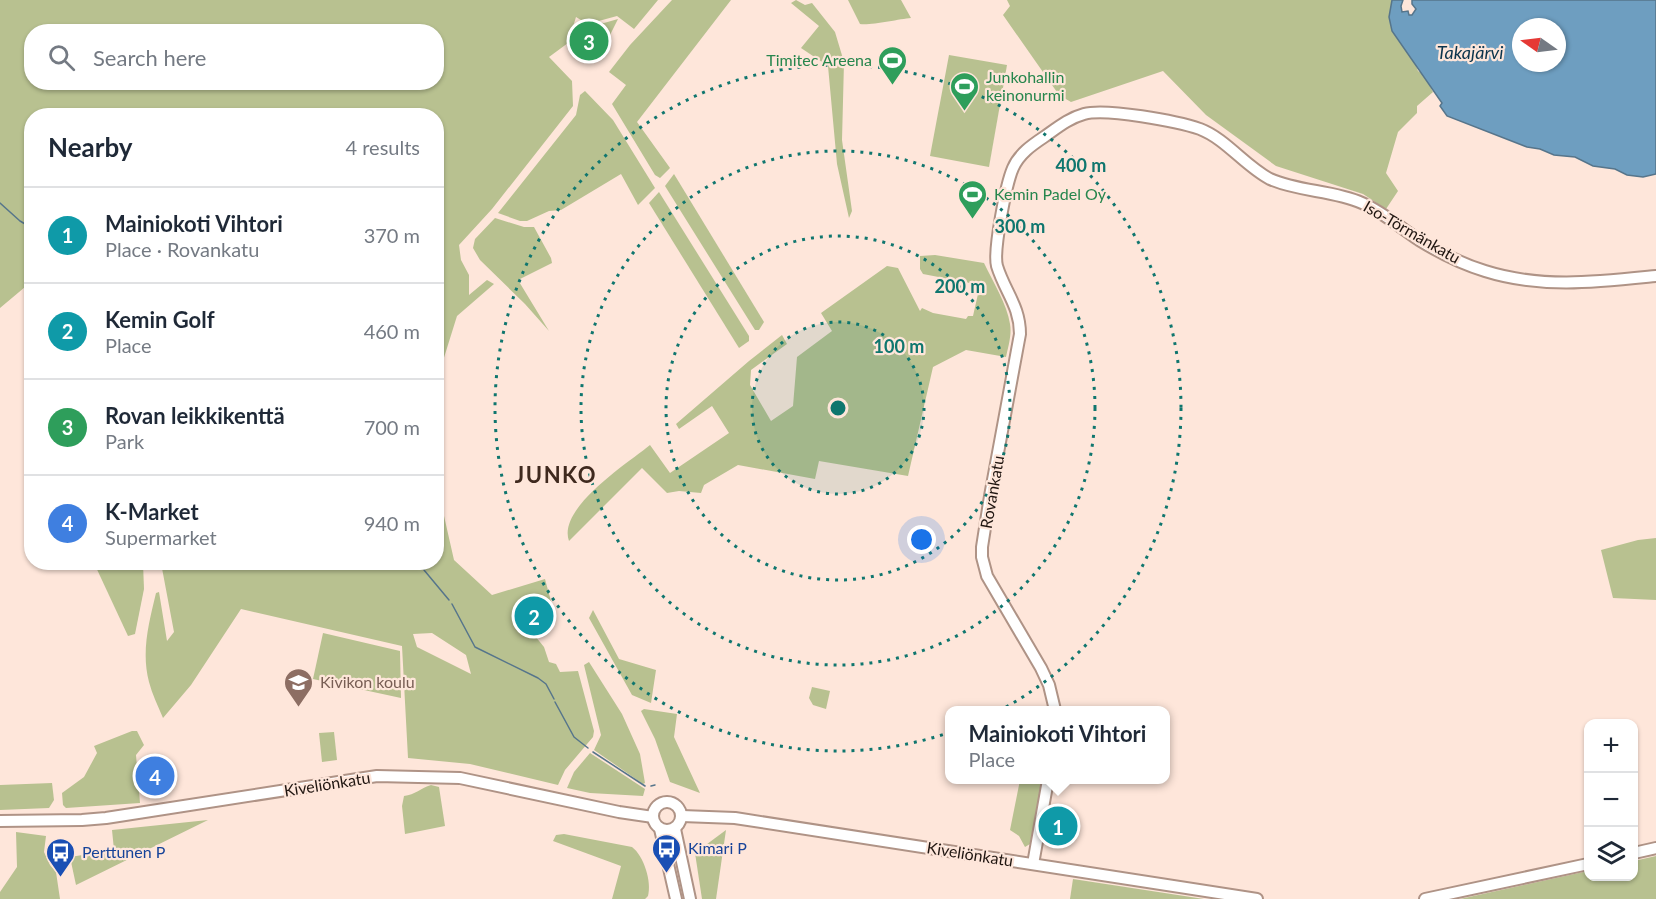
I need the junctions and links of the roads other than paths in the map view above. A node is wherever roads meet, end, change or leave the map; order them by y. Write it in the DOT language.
graph roads {
  1 [pos="996,262"];
  2 [pos="1656,276"];
  3 [pos="1054,706"];
  4 [pos="1047,784"];
  5 [pos="682,816"];
  6 [pos="653,818"];
  7 [pos="0,821"];
  8 [pos="660,829"];
  9 [pos="675,829"];
  10 [pos="1656,848"];
  11 [pos="1638,852"];
  12 [pos="1033,864"];
  13 [pos="1584,865"];
  14 [pos="676,899"];
  15 [pos="690,899"];
  16 [pos="1257,899"];
  17 [pos="1425,899"];
  1 -- 2 [label="main road, Iso-Törmänkatu"];
  1 -- 3 [label="main road, Rovankatu"];
  4 -- 12 [label="main road"];
  5 -- 6 [label="main road"];
  5 -- 9 [label="main road"];
  5 -- 12 [label="main road, Kiveliönkatu"];
  6 -- 7 [label="main road, Kiveliönkatu"];
  6 -- 8 [label="main road"];
  8 -- 9 [label="main road"];
  8 -- 14 [label="main road"];
  9 -- 15 [label="main road"];
  10 -- 11 [label="main road"];
  12 -- 16 [label="main road, Kiveliönkatu"];
  13 -- 17 [label="main road"];
}
